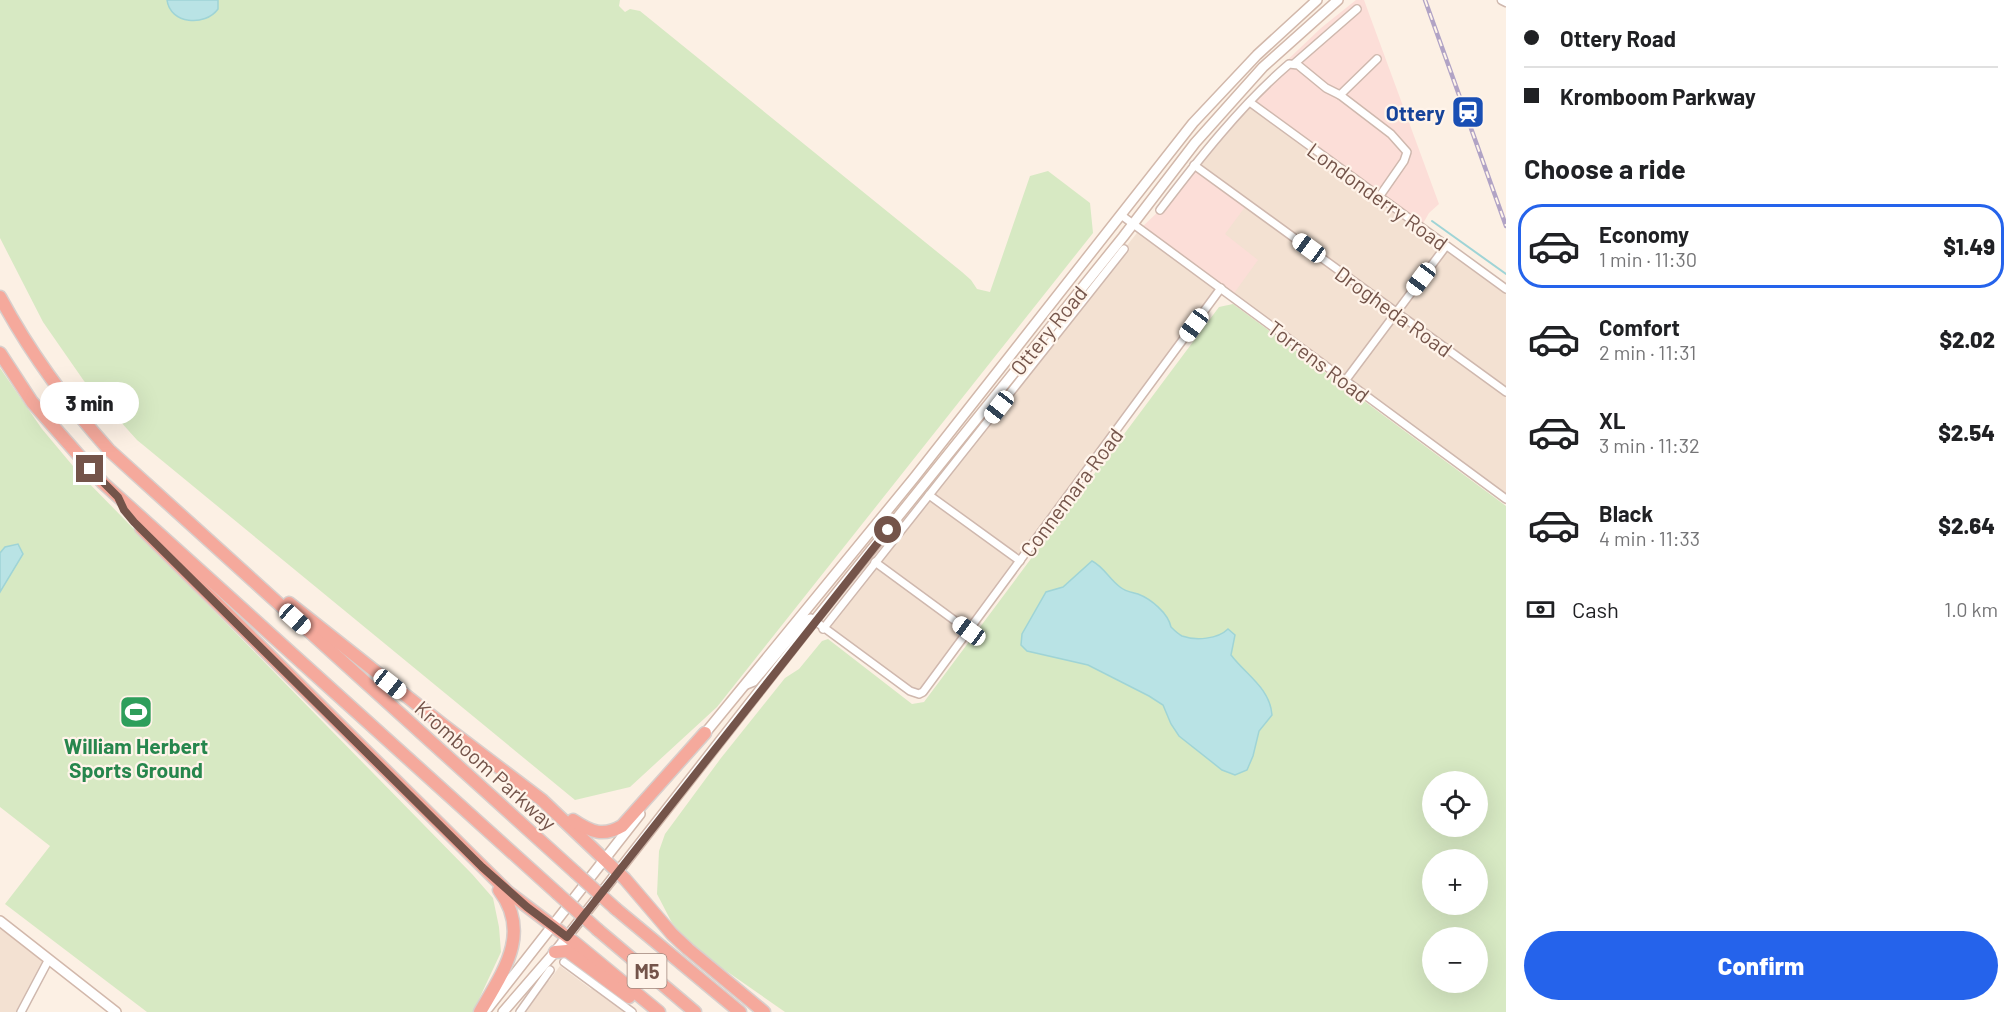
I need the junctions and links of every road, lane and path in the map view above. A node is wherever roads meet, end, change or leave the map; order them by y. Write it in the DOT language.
graph roads {
  1 [pos="1317,0"];
  2 [pos="1338,0"];
  3 [pos="1357,9"];
  4 [pos="1377,59"];
  5 [pos="1295,63"];
  6 [pos="1340,95"];
  7 [pos="1251,103"];
  8 [pos="1194,165"];
  9 [pos="1379,197"];
  10 [pos="1160,210"];
  11 [pos="1121,215"];
  12 [pos="1133,224"];
  13 [pos="1446,246"];
  14 [pos="1124,249"];
  15 [pos="1221,288"];
  16 [pos="1506,289"];
  17 [pos="0,297"];
  18 [pos="1396,313"];
  19 [pos="0,353"];
  20 [pos="1345,381"];
  21 [pos="1506,392"];
  22 [pos="929,495"];
  23 [pos="118,497"];
  24 [pos="1506,499"];
  25 [pos="208,540"];
  26 [pos="1020,561"];
  27 [pos="876,562"];
  28 [pos="814,621"];
  29 [pos="823,629"];
  30 [pos="969,631"];
  31 [pos="744,686"];
  32 [pos="705,733"];
  33 [pos="542,800"];
  34 [pos="603,859"];
  35 [pos="482,867"];
  36 [pos="618,873"];
  37 [pos="0,921"];
  38 [pos="551,925"];
  39 [pos="567,937"];
  40 [pos="555,952"];
  41 [pos="49,959"];
  42 [pos="564,962"];
  43 [pos="550,970"];
  44 [pos="21,1012"];
  45 [pos="116,1012"];
  46 [pos="482,1012"];
  47 [pos="503,1012"];
  48 [pos="520,1012"];
  49 [pos="632,1012"];
  50 [pos="649,1012"];
  51 [pos="659,1012"];
  52 [pos="696,1012"];
  53 [pos="740,1012"];
  54 [pos="764,1012"];
  1 -- 11 [label="main road, Ottery Road"];
  2 -- 12 [label="main road, Ottery Road"];
  3 -- 5 [label="street"];
  4 -- 6 [label="street"];
  5 -- 6 [label="street"];
  5 -- 7 [label="street"];
  6 -- 9 [label="street"];
  7 -- 8 [label="street"];
  7 -- 9 [label="street, Londonderry Road"];
  8 -- 10 [label="street"];
  8 -- 18 [label="street, Drogheda Road"];
  9 -- 13 [label="street, Londonderry Road"];
  11 -- 12 [label="street, Torrens Road"];
  11 -- 31 [label="main road, Ottery Road"];
  12 -- 15 [label="street, Torrens Road"];
  12 -- 28 [label="main road, Ottery Road"];
  13 -- 16 [label="street, Londonderry Road"];
  13 -- 18 [label="street"];
  14 -- 22 [label="street"];
  15 -- 20 [label="street, Torrens Road"];
  15 -- 26 [label="street, Connemara Road"];
  17 -- 25 [label="highway, Kromboom Parkway / M5"];
  18 -- 20 [label="street"];
  18 -- 21 [label="street, Drogheda Road"];
  19 -- 23 [label="highway, M5"];
  20 -- 24 [label="street, Torrens Road"];
  22 -- 26 [label="street"];
  22 -- 27 [label="street"];
  23 -- 35 [label="highway"];
  23 -- 52 [label="highway, M5, bridge"];
  25 -- 33 [label="highway"];
  25 -- 53 [label="highway, Kromboom Parkway / M5, bridge"];
  26 -- 30 [label="street, Connemara Road"];
  27 -- 29 [label="street"];
  27 -- 30 [label="street"];
  28 -- 29 [label="street"];
  28 -- 31 [label="street"];
  28 -- 36 [label="main road, Ottery Road"];
  29 -- 30 [label="street, Connemara Road"];
  31 -- 32 [label="main road, Ottery Road"];
  32 -- 33 [label="highway"];
  32 -- 34 [label="main road, Ottery Road"];
  33 -- 34 [label="highway"];
  34 -- 36 [label="highway"];
  34 -- 38 [label="main road, Ottery Road"];
  35 -- 38 [label="highway"];
  35 -- 46 [label="highway"];
  36 -- 39 [label="main road, Ottery Road"];
  36 -- 54 [label="highway"];
  37 -- 41 [label="main road"];
  38 -- 39 [label="highway"];
  38 -- 46 [label="main road, Ottery Road"];
  39 -- 40 [label="main road, Ottery Road"];
  39 -- 51 [label="highway"];
  40 -- 47 [label="main road, Ottery Road"];
  40 -- 50 [label="highway"];
  41 -- 44 [label="street"];
  41 -- 45 [label="main road"];
  42 -- 49 [label="street"];
  43 -- 48 [label="street"];
}
